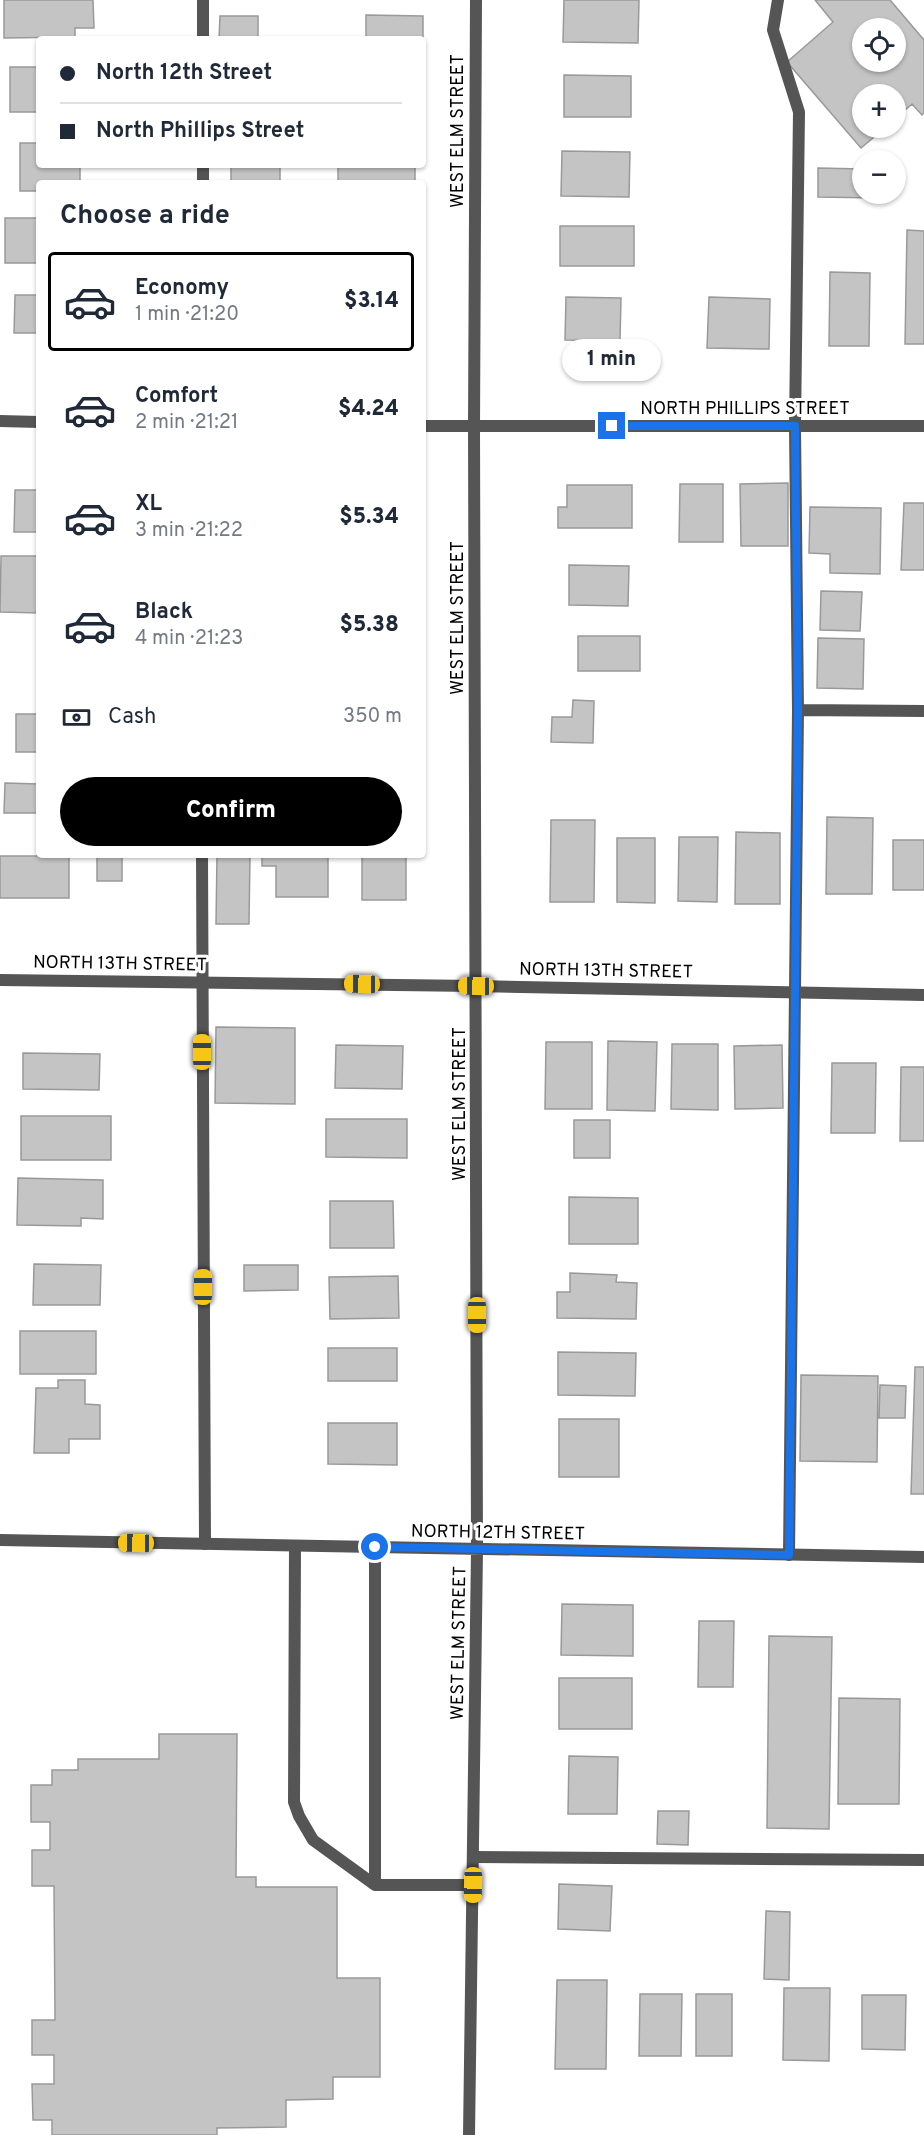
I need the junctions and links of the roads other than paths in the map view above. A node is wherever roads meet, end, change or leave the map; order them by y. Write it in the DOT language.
graph roads {
  1 [pos="203,0"];
  2 [pos="476,0"];
  3 [pos="778,0"];
  4 [pos="203,36"];
  5 [pos="0,421"];
  6 [pos="36,422"];
  7 [pos="426,426"];
  8 [pos="474,426"];
  9 [pos="795,426"];
  10 [pos="924,426"];
  11 [pos="798,710"];
  12 [pos="924,711"];
  13 [pos="202,858"];
  14 [pos="0,980"];
  15 [pos="202,982"];
  16 [pos="476,986"];
  17 [pos="794,992"];
  18 [pos="924,995"];
  19 [pos="0,1540"];
  20 [pos="205,1544"];
  21 [pos="295,1546"];
  22 [pos="375,1547"];
  23 [pos="477,1550"];
  24 [pos="789,1555"];
  25 [pos="924,1557"];
  26 [pos="473,1857"];
  27 [pos="924,1860"];
  28 [pos="375,1885"];
  29 [pos="473,1885"];
  30 [pos="469,2135"];
  1 -- 4 [label="street"];
  2 -- 8 [label="street, WEST ELM STREET"];
  3 -- 9 [label="street"];
  5 -- 6 [label="street"];
  7 -- 8 [label="street, NORTH PHILLIPS STREET"];
  8 -- 9 [label="street, NORTH PHILLIPS STREET"];
  8 -- 16 [label="street, WEST ELM STREET"];
  9 -- 10 [label="street, NORTH PHILLIPS STREET"];
  9 -- 11 [label="street"];
  11 -- 12 [label="street"];
  11 -- 17 [label="street"];
  13 -- 15 [label="street"];
  14 -- 15 [label="street, NORTH 13TH STREET"];
  15 -- 16 [label="street, NORTH 13TH STREET"];
  15 -- 20 [label="street"];
  16 -- 17 [label="street, NORTH 13TH STREET"];
  16 -- 23 [label="street, WEST ELM STREET"];
  17 -- 18 [label="street, NORTH 13TH STREET"];
  17 -- 24 [label="street"];
  19 -- 20 [label="street, NORTH 12TH STREET"];
  20 -- 21 [label="street, NORTH 12TH STREET"];
  21 -- 22 [label="street, NORTH 12TH STREET"];
  21 -- 28 [label="street"];
  22 -- 23 [label="street, NORTH 12TH STREET"];
  22 -- 28 [label="street"];
  23 -- 24 [label="street, NORTH 12TH STREET"];
  23 -- 26 [label="street, WEST ELM STREET"];
  24 -- 25 [label="street, NORTH 12TH STREET"];
  26 -- 27 [label="street"];
  26 -- 29 [label="street, WEST ELM STREET"];
  28 -- 29 [label="street"];
  29 -- 30 [label="street, WEST ELM STREET"];
}
